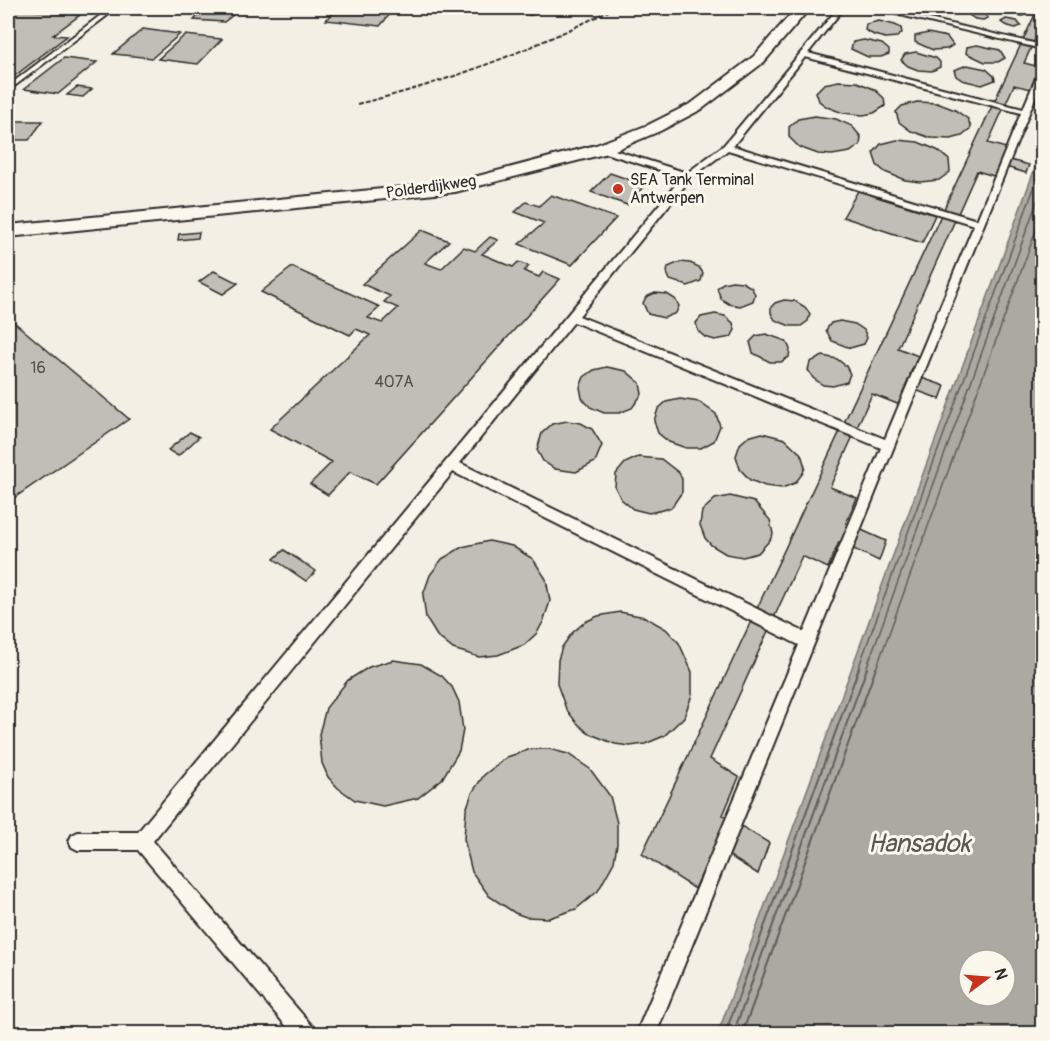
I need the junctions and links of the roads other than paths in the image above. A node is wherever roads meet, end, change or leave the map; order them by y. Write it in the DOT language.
graph roads {
  1 [pos="112,8"];
  2 [pos="487,8"];
  3 [pos="538,8"];
  4 [pos="803,8"];
  5 [pos="841,8"];
  6 [pos="874,8"];
  7 [pos="1042,47"];
  8 [pos="802,54"];
  9 [pos="1042,73"];
  10 [pos="8,89"];
  11 [pos="1027,112"];
  12 [pos="727,147"];
  13 [pos="602,149"];
  14 [pos="688,176"];
  15 [pos="980,224"];
  16 [pos="8,231"];
  17 [pos="572,317"];
  18 [pos="889,446"];
  19 [pos="451,465"];
  20 [pos="808,642"];
  21 [pos="78,841"];
  22 [pos="142,841"];
  23 [pos="306,1034"];
  24 [pos="646,1034"];
  1 -- 10 [label="lane"];
  2 -- 3 [label="lane"];
  4 -- 13 [label="street, Polderdijkweg"];
  5 -- 8 [label="lane"];
  6 -- 7 [label="lane"];
  8 -- 11 [label="lane"];
  8 -- 12 [label="lane"];
  9 -- 11 [label="lane"];
  11 -- 15 [label="lane"];
  12 -- 14 [label="lane"];
  12 -- 15 [label="lane"];
  13 -- 14 [label="lane"];
  13 -- 16 [label="street, Polderdijkweg"];
  14 -- 17 [label="lane"];
  15 -- 18 [label="lane"];
  17 -- 18 [label="lane"];
  17 -- 19 [label="lane"];
  18 -- 20 [label="lane"];
  19 -- 20 [label="lane"];
  19 -- 22 [label="lane"];
  20 -- 24 [label="lane"];
  21 -- 22 [label="lane"];
  22 -- 23 [label="lane"];
}
